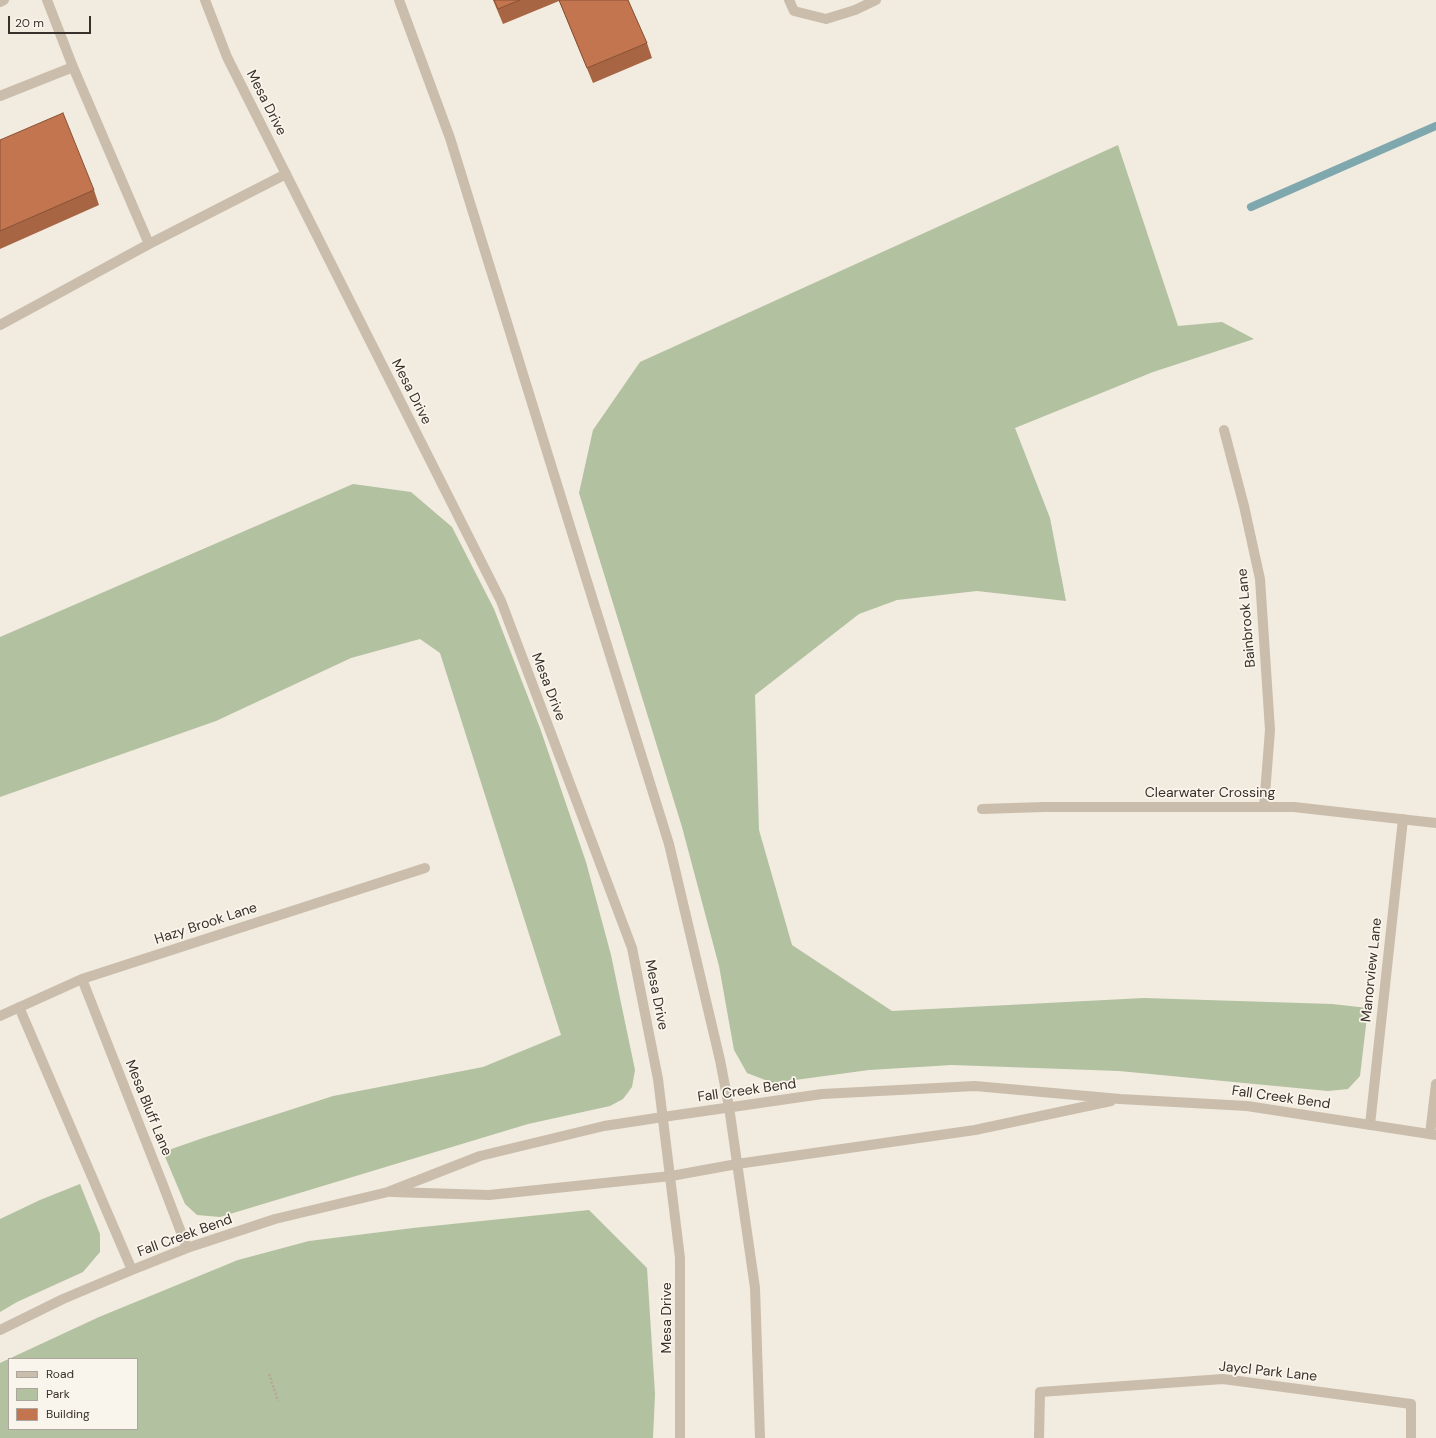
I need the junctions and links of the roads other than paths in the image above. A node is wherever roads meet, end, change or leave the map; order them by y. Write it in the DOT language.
graph roads {
  1 [pos="4,0"];
  2 [pos="47,0"];
  3 [pos="204,0"];
  4 [pos="399,0"];
  5 [pos="789,0"];
  6 [pos="876,0"];
  7 [pos="0,2"];
  8 [pos="72,67"];
  9 [pos="0,96"];
  10 [pos="286,174"];
  11 [pos="149,244"];
  12 [pos="0,325"];
  13 [pos="1224,430"];
  14 [pos="1264,807"];
  15 [pos="982,809"];
  16 [pos="1403,819"];
  17 [pos="1436,823"];
  18 [pos="425,868"];
  19 [pos="82,979"];
  20 [pos="19,1007"];
  21 [pos="0,1016"];
  22 [pos="1436,1084"];
  23 [pos="1120,1099"];
  24 [pos="729,1107"];
  25 [pos="663,1117"];
  26 [pos="1370,1125"];
  27 [pos="1433,1135"];
  28 [pos="737,1164"];
  29 [pos="671,1176"];
  30 [pos="388,1192"];
  31 [pos="187,1248"];
  32 [pos="132,1270"];
  33 [pos="0,1330"];
  34 [pos="680,1438"];
  35 [pos="760,1438"];
  36 [pos="1039,1438"];
  37 [pos="1411,1438"];
  1 -- 7 [label="street"];
  2 -- 8 [label="street"];
  3 -- 10 [label="street, Mesa Drive"];
  4 -- 24 [label="street"];
  5 -- 6 [label="street"];
  8 -- 9 [label="street"];
  8 -- 11 [label="street"];
  10 -- 11 [label="street"];
  10 -- 25 [label="street, Mesa Drive"];
  11 -- 12 [label="street"];
  13 -- 14 [label="street, Bainbrook Lane"];
  14 -- 15 [label="street, Clearwater Crossing"];
  14 -- 16 [label="street, Clearwater Crossing"];
  16 -- 17 [label="street, Clearwater Crossing"];
  16 -- 26 [label="street, Manorview Lane"];
  18 -- 19 [label="street, Hazy Brook Lane"];
  19 -- 20 [label="street, Hazy Brook Lane"];
  19 -- 31 [label="street, Mesa Bluff Lane"];
  20 -- 21 [label="street, Hazy Brook Lane"];
  20 -- 32 [label="street"];
  22 -- 27 [label="street"];
  23 -- 24 [label="street, Fall Creek Bend"];
  23 -- 26 [label="street, Fall Creek Bend"];
  23 -- 28 [label="street, Fall Creek Bend"];
  24 -- 25 [label="street, Fall Creek Bend"];
  24 -- 28 [label="street"];
  25 -- 29 [label="street, Mesa Drive"];
  25 -- 30 [label="street, Fall Creek Bend"];
  26 -- 27 [label="street, Fall Creek Bend"];
  28 -- 29 [label="street, Fall Creek Bend"];
  28 -- 35 [label="street"];
  29 -- 30 [label="street, Fall Creek Bend"];
  29 -- 34 [label="street, Mesa Drive"];
  30 -- 31 [label="street, Fall Creek Bend"];
  31 -- 32 [label="street, Fall Creek Bend"];
  32 -- 33 [label="street, Fall Creek Bend"];
  36 -- 37 [label="street, Jaycl Park Lane"];
}
